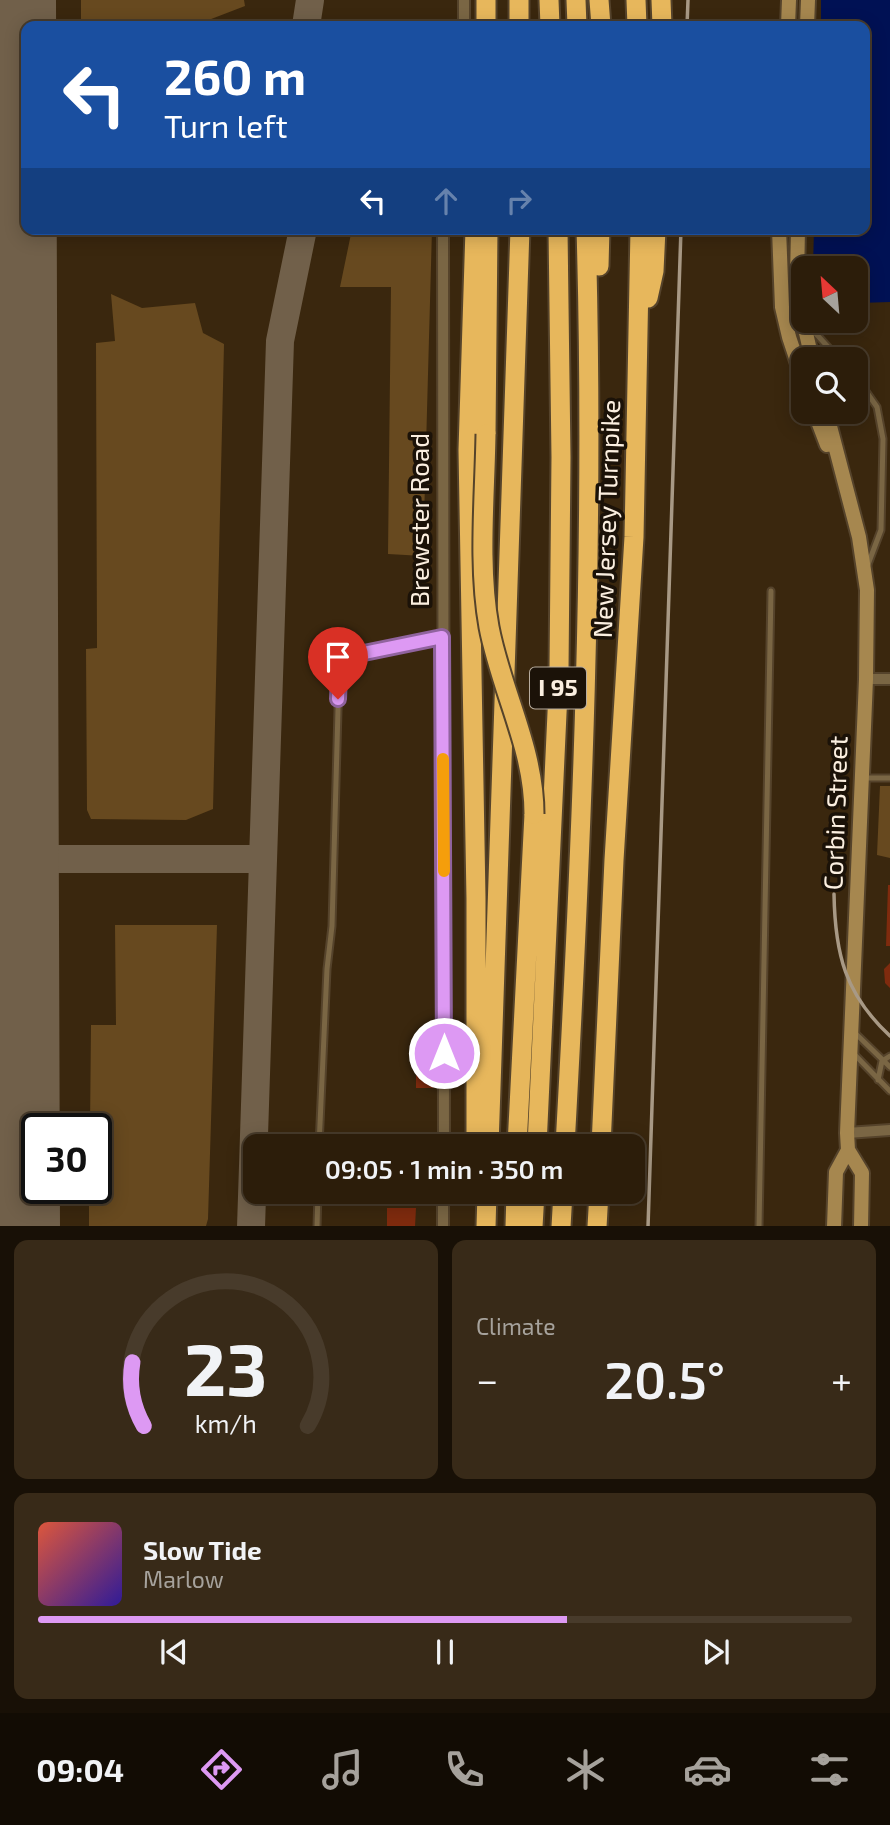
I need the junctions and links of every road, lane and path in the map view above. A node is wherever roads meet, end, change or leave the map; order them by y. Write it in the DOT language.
graph roads {
  1 [pos="464,0"];
  2 [pos="486,0"];
  3 [pos="519,0"];
  4 [pos="549,0"];
  5 [pos="576,0"];
  6 [pos="599,0"];
  7 [pos="636,0"];
  8 [pos="661,0"];
  9 [pos="789,0"];
  10 [pos="808,0"];
  11 [pos="464,21"];
  12 [pos="486,21"];
  13 [pos="519,21"];
  14 [pos="550,21"];
  15 [pos="577,21"];
  16 [pos="601,21"];
  17 [pos="637,21"];
  18 [pos="662,21"];
  19 [pos="788,21"];
  20 [pos="807,21"];
  21 [pos="443,235"];
  22 [pos="475,235"];
  23 [pos="488,235"];
  24 [pos="520,235"];
  25 [pos="558,235"];
  26 [pos="586,235"];
  27 [pos="600,235"];
  28 [pos="640,235"];
  29 [pos="656,235"];
  30 [pos="779,235"];
  31 [pos="798,235"];
  32 [pos="797,256"];
  33 [pos="815,333"];
  34 [pos="640,337"];
  35 [pos="794,347"];
  36 [pos="828,347"];
  37 [pos="589,354"];
  38 [pos="868,394"];
  39 [pos="818,424"];
  40 [pos="829,424"];
  41 [pos="844,481"];
  42 [pos="865,573"];
  43 [pos="771,591"];
  44 [pos="442,637"];
  45 [pos="866,679"];
  46 [pos="890,679"];
  47 [pos="862,778"];
  48 [pos="890,778"];
  49 [pos="852,1029"];
  50 [pos="851,1051"];
  51 [pos="890,1056"];
  52 [pos="883,1061"];
  53 [pos="890,1067"];
  54 [pos="878,1080"];
  55 [pos="890,1091"];
  56 [pos="890,1130"];
  57 [pos="848,1133"];
  58 [pos="320,1134"];
  59 [pos="444,1134"];
  60 [pos="476,1134"];
  61 [pos="489,1134"];
  62 [pos="518,1134"];
  63 [pos="538,1134"];
  64 [pos="566,1134"];
  65 [pos="602,1134"];
  66 [pos="848,1150"];
  67 [pos="318,1204"];
  68 [pos="443,1204"];
  69 [pos="483,1204"];
  70 [pos="487,1204"];
  71 [pos="516,1204"];
  72 [pos="534,1204"];
  73 [pos="562,1204"];
  74 [pos="598,1204"];
  75 [pos="317,1226"];
  76 [pos="443,1226"];
  77 [pos="486,1226"];
  78 [pos="515,1226"];
  79 [pos="533,1226"];
  80 [pos="561,1226"];
  81 [pos="597,1226"];
  82 [pos="759,1226"];
  83 [pos="834,1226"];
  84 [pos="860,1226"];
  1 -- 11 [label="street"];
  2 -- 12 [label="highway"];
  3 -- 13 [label="highway"];
  4 -- 14 [label="highway"];
  5 -- 15 [label="highway"];
  6 -- 16 [label="highway"];
  7 -- 17 [label="highway"];
  8 -- 18 [label="highway"];
  9 -- 19 [label="main road"];
  10 -- 20 [label="main road"];
  21 -- 44 [label="street, Brewster Road"];
  22 -- 60 [label="highway"];
  23 -- 62 [label="highway, bridge"];
  24 -- 61 [label="highway, I 95"];
  25 -- 63 [label="highway, New Jersey Turnpike / I 95"];
  26 -- 37 [label="highway, New Jersey Turnpike / I 95"];
  27 -- 37 [label="highway"];
  28 -- 34 [label="highway, New Jersey Turnpike / I 95"];
  29 -- 34 [label="highway"];
  30 -- 35 [label="main road"];
  31 -- 32 [label="main road"];
  33 -- 36 [label="lane"];
  34 -- 65 [label="highway, New Jersey Turnpike / I 95"];
  37 -- 64 [label="highway, New Jersey Turnpike / I 95"];
  38 -- 42 [label="lane"];
  39 -- 41 [label="main road, Corbin Street"];
  40 -- 41 [label="main road, Corbin Street"];
  41 -- 42 [label="main road, Corbin Street"];
  42 -- 45 [label="main road, Corbin Street"];
  43 -- 82 [label="lane"];
  44 -- 58 [label="lane"];
  44 -- 59 [label="street, Brewster Road"];
  45 -- 46 [label="street"];
  45 -- 47 [label="main road, Corbin Street"];
  47 -- 48 [label="lane"];
  47 -- 49 [label="main road, Corbin Street"];
  49 -- 50 [label="main road, Corbin Street"];
  49 -- 52 [label="lane"];
  50 -- 54 [label="lane"];
  50 -- 57 [label="main road, Corbin Street"];
  51 -- 52 [label="lane"];
  52 -- 53 [label="lane"];
  52 -- 54 [label="lane"];
  54 -- 55 [label="lane"];
  56 -- 57 [label="street"];
  57 -- 66 [label="main road, Corbin Street"];
  66 -- 83 [label="main road, Corbin Street"];
  66 -- 84 [label="main road, Corbin Street"];
  67 -- 75 [label="lane"];
  68 -- 76 [label="street"];
  69 -- 77 [label="highway"];
  70 -- 77 [label="highway"];
  71 -- 78 [label="highway"];
  72 -- 79 [label="highway"];
  73 -- 80 [label="highway"];
  74 -- 81 [label="highway"];
}
